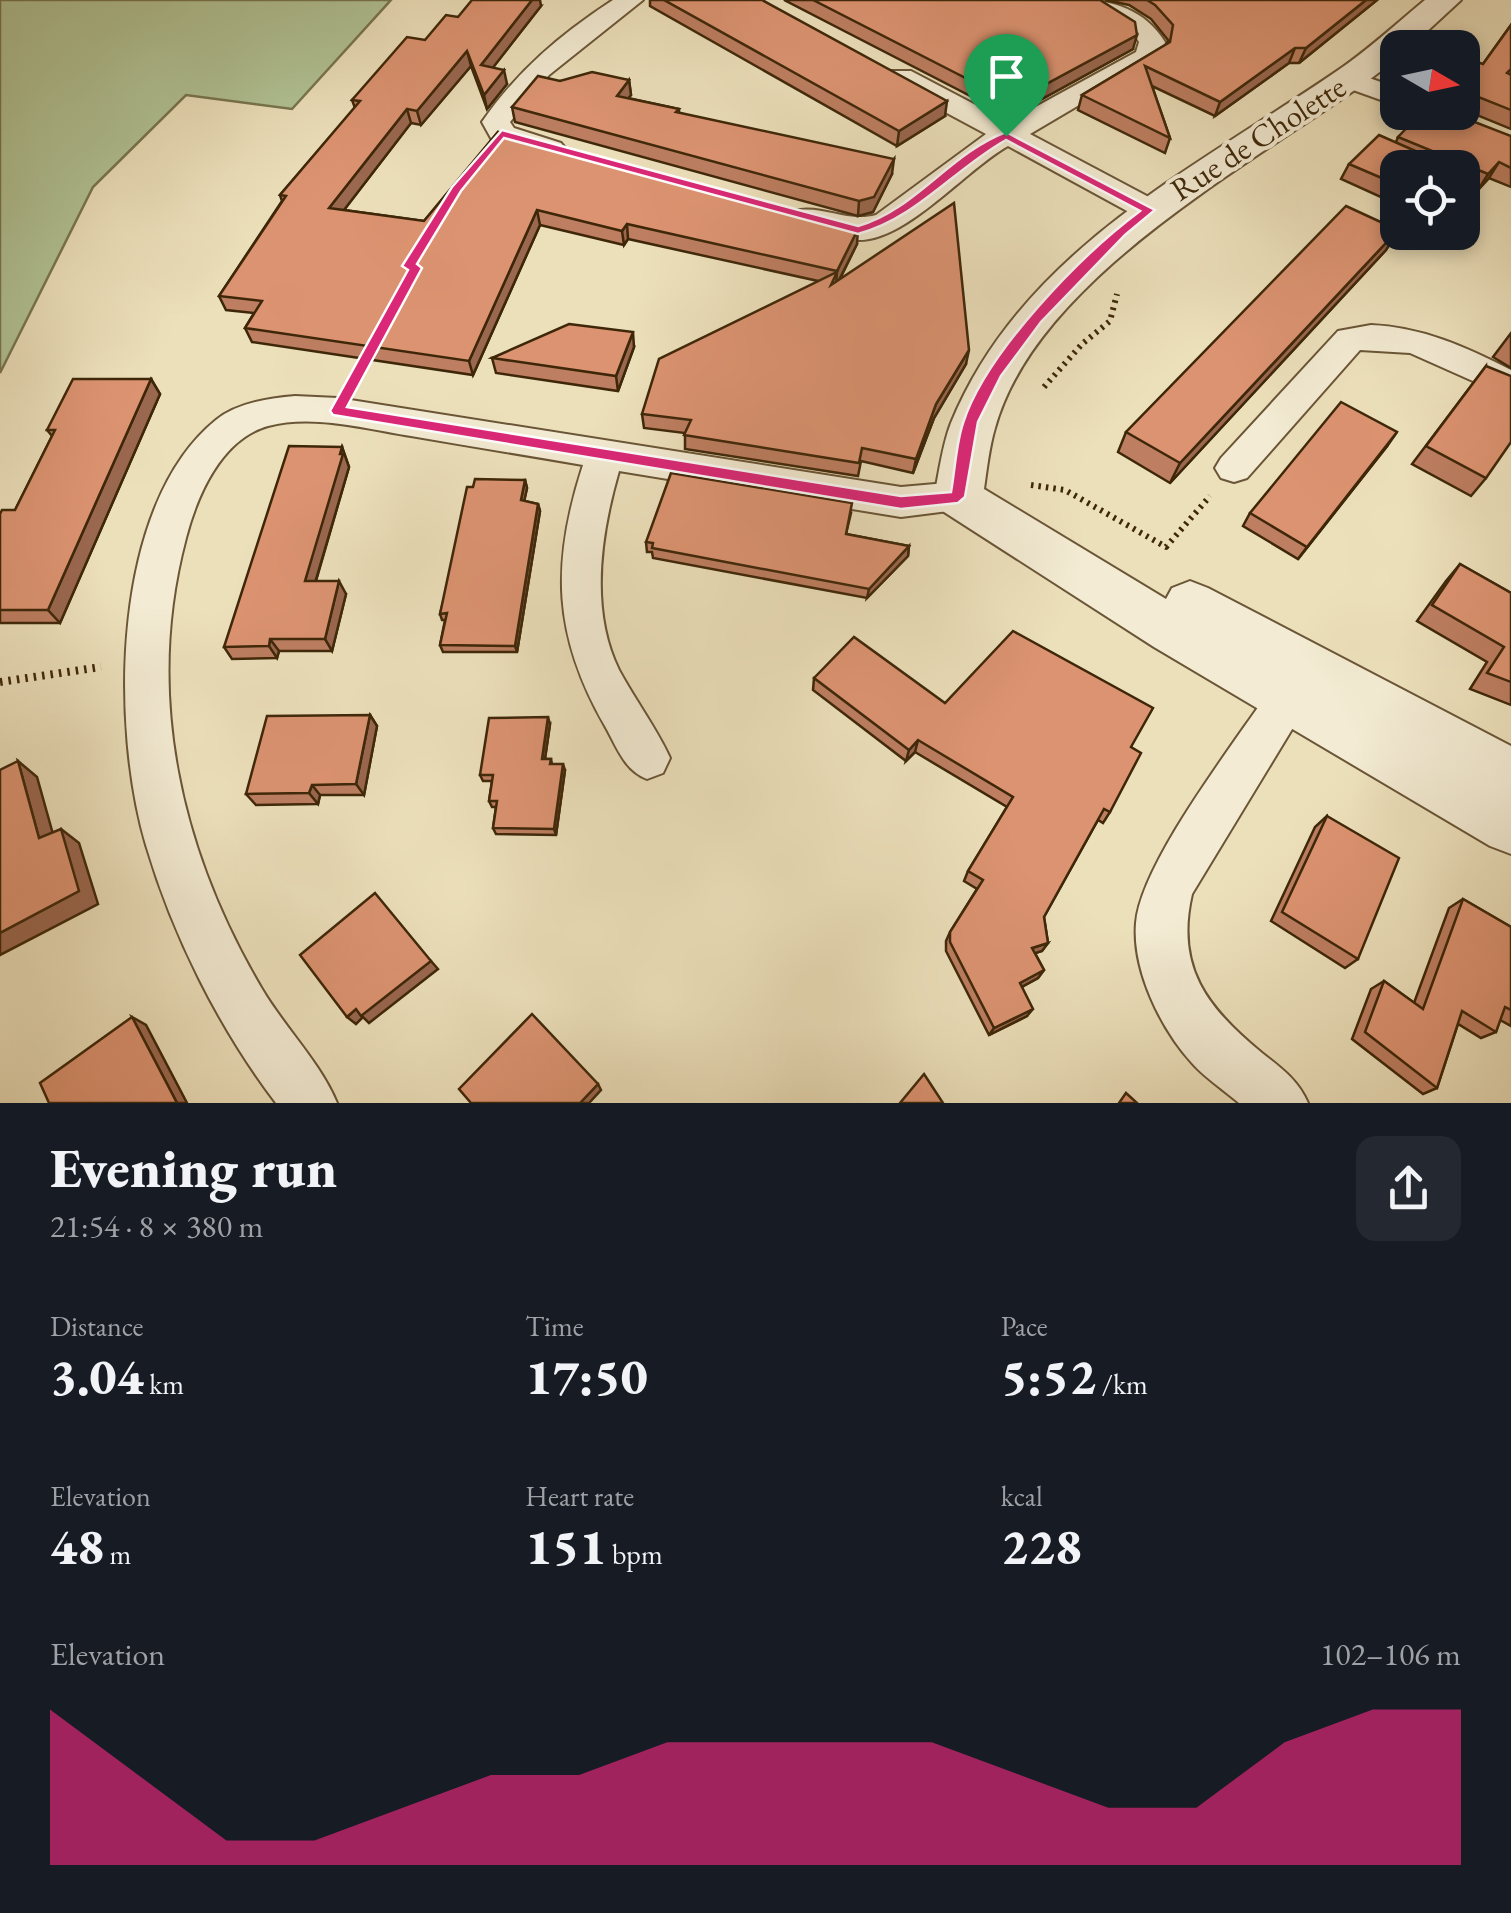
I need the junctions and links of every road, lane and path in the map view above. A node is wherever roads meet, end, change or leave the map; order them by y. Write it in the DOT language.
graph roads {
  1 [pos="630,0"];
  2 [pos="1091,0"];
  3 [pos="1442,0"];
  4 [pos="878,65"];
  5 [pos="1349,79"];
  6 [pos="1380,91"];
  7 [pos="1006,136"];
  8 [pos="574,156"];
  9 [pos="1148,210"];
  10 [pos="786,213"];
  11 [pos="1124,282"];
  12 [pos="372,348"];
  13 [pos="1511,385"];
  14 [pos="1034,394"];
  15 [pos="338,411"];
  16 [pos="606,453"];
  17 [pos="1234,468"];
  18 [pos="1018,477"];
  19 [pos="958,497"];
  20 [pos="1050,551"];
  21 [pos="147,660"];
  22 [pos="0,682"];
  23 [pos="1288,698"];
  24 [pos="647,758"];
  25 [pos="1511,774"];
  26 [pos="1511,826"];
  27 [pos="310,1103"];
  28 [pos="1281,1103"];
  1 -- 8 [label="street"];
  2 -- 7 [label="street"];
  3 -- 5 [label="street, Rue de Cholette"];
  4 -- 7 [label="street"];
  5 -- 6 [label="street"];
  5 -- 9 [label="street, Rue de Cholette"];
  7 -- 9 [label="street"];
  7 -- 10 [label="street"];
  9 -- 19 [label="street, Rue de Cholette"];
  11 -- 14 [label="path"];
  12 -- 15 [label="path"];
  13 -- 17 [label="street"];
  15 -- 16 [label="street"];
  15 -- 21 [label="street"];
  16 -- 19 [label="street"];
  16 -- 24 [label="street"];
  17 -- 18 [label="path"];
  19 -- 20 [label="street"];
  20 -- 23 [label="street"];
  20 -- 25 [label="street"];
  21 -- 22 [label="path"];
  21 -- 27 [label="street"];
  23 -- 26 [label="street"];
  23 -- 28 [label="street"];
}
